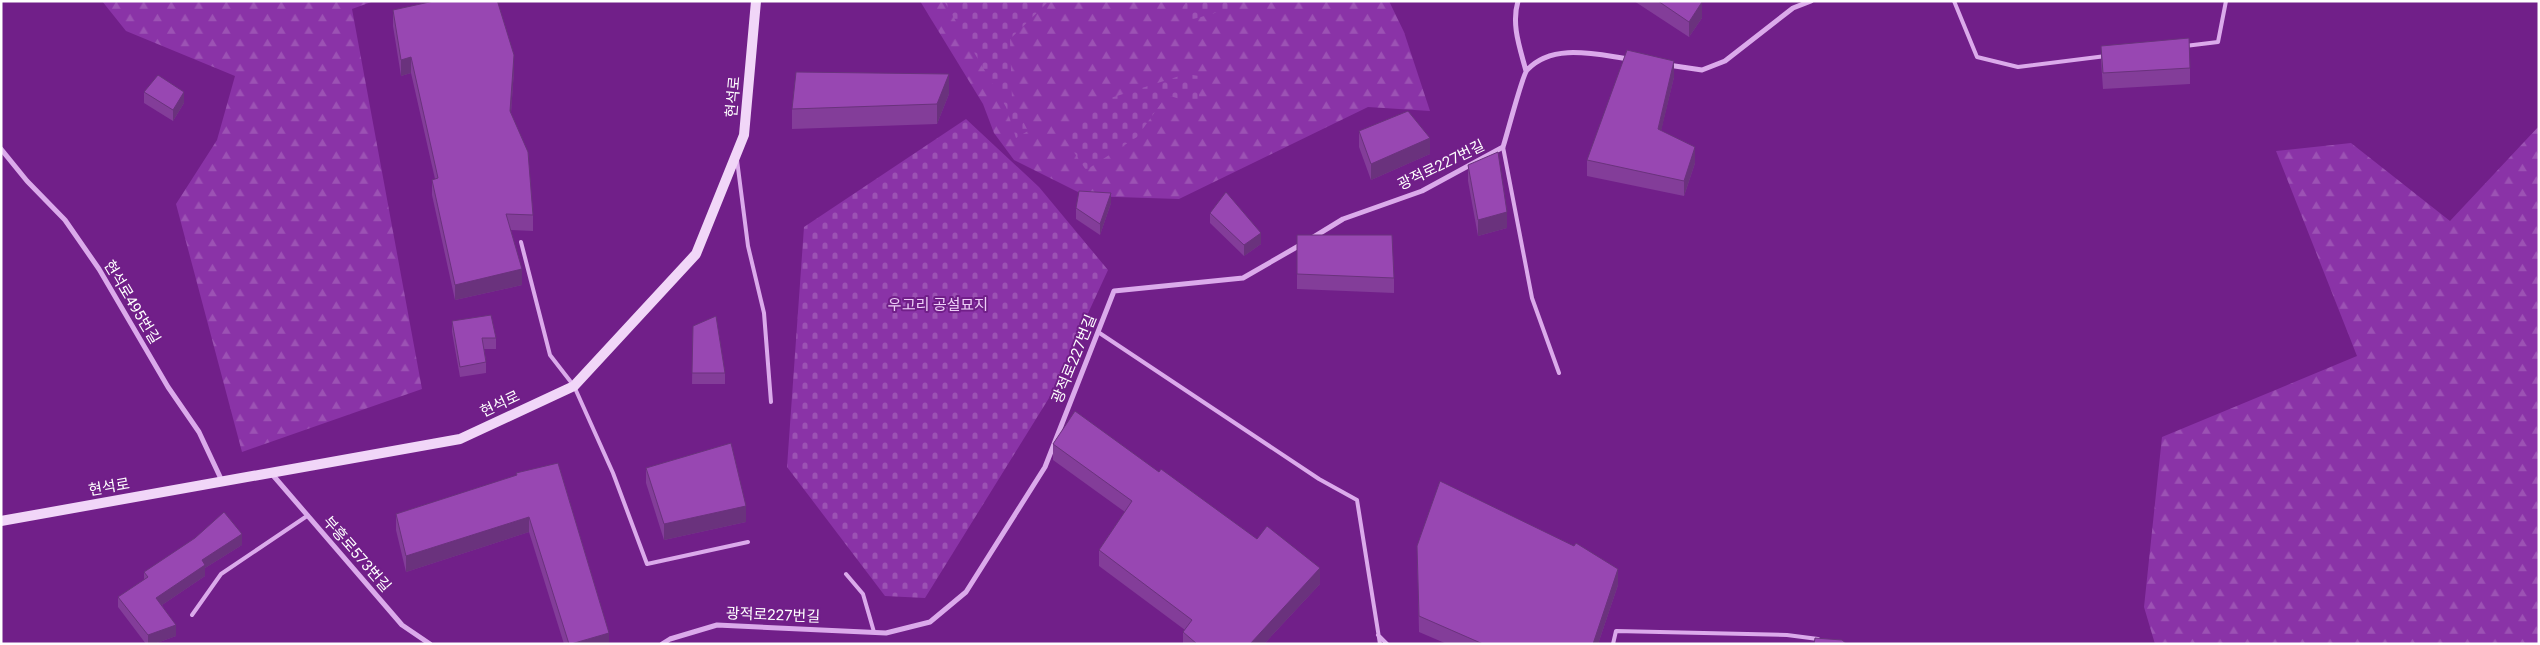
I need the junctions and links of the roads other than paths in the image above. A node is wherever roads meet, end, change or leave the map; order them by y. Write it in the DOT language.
graph roads {
  1 [pos="756,1"];
  2 [pos="1518,1"];
  3 [pos="1811,1"];
  4 [pos="1954,1"];
  5 [pos="2226,1"];
  6 [pos="2181,47"];
  7 [pos="2114,55"];
  8 [pos="1635,60"];
  9 [pos="1664,64"];
  10 [pos="1526,71"];
  11 [pos="1503,147"];
  12 [pos="1,149"];
  13 [pos="736,156"];
  14 [pos="520,242"];
  15 [pos="1098,332"];
  16 [pos="1559,373"];
  17 [pos="574,386"];
  18 [pos="771,402"];
  19 [pos="270,473"];
  20 [pos="222,482"];
  21 [pos="308,516"];
  22 [pos="1,521"];
  23 [pos="748,542"];
  24 [pos="846,574"];
  25 [pos="192,615"];
  26 [pos="874,632"];
  27 [pos="1378,635"];
  28 [pos="1822,640"];
  29 [pos="430,644"];
  30 [pos="662,644"];
  31 [pos="1380,644"];
  32 [pos="1387,644"];
  33 [pos="1613,644"];
  1 -- 13 [label="street, 현석로"];
  2 -- 10 [label="street"];
  3 -- 9 [label="street"];
  4 -- 7 [label="lane"];
  5 -- 6 [label="lane"];
  8 -- 10 [label="street"];
  10 -- 11 [label="street, 광적로227번길"];
  11 -- 15 [label="street, 광적로227번길"];
  11 -- 16 [label="lane"];
  12 -- 20 [label="street, 현석로495번길"];
  13 -- 17 [label="street, 현석로"];
  13 -- 18 [label="lane"];
  14 -- 17 [label="lane"];
  15 -- 26 [label="street, 광적로227번길"];
  15 -- 27 [label="lane"];
  17 -- 19 [label="street, 현석로"];
  17 -- 23 [label="lane"];
  19 -- 20 [label="street, 현석로"];
  19 -- 21 [label="street, 부흥로573번길"];
  20 -- 22 [label="street, 현석로"];
  21 -- 25 [label="lane"];
  21 -- 29 [label="street, 부흥로573번길"];
  24 -- 26 [label="lane"];
  26 -- 30 [label="street, 광적로227번길"];
  27 -- 31 [label="lane"];
  27 -- 32 [label="lane"];
  28 -- 33 [label="lane"];
}
